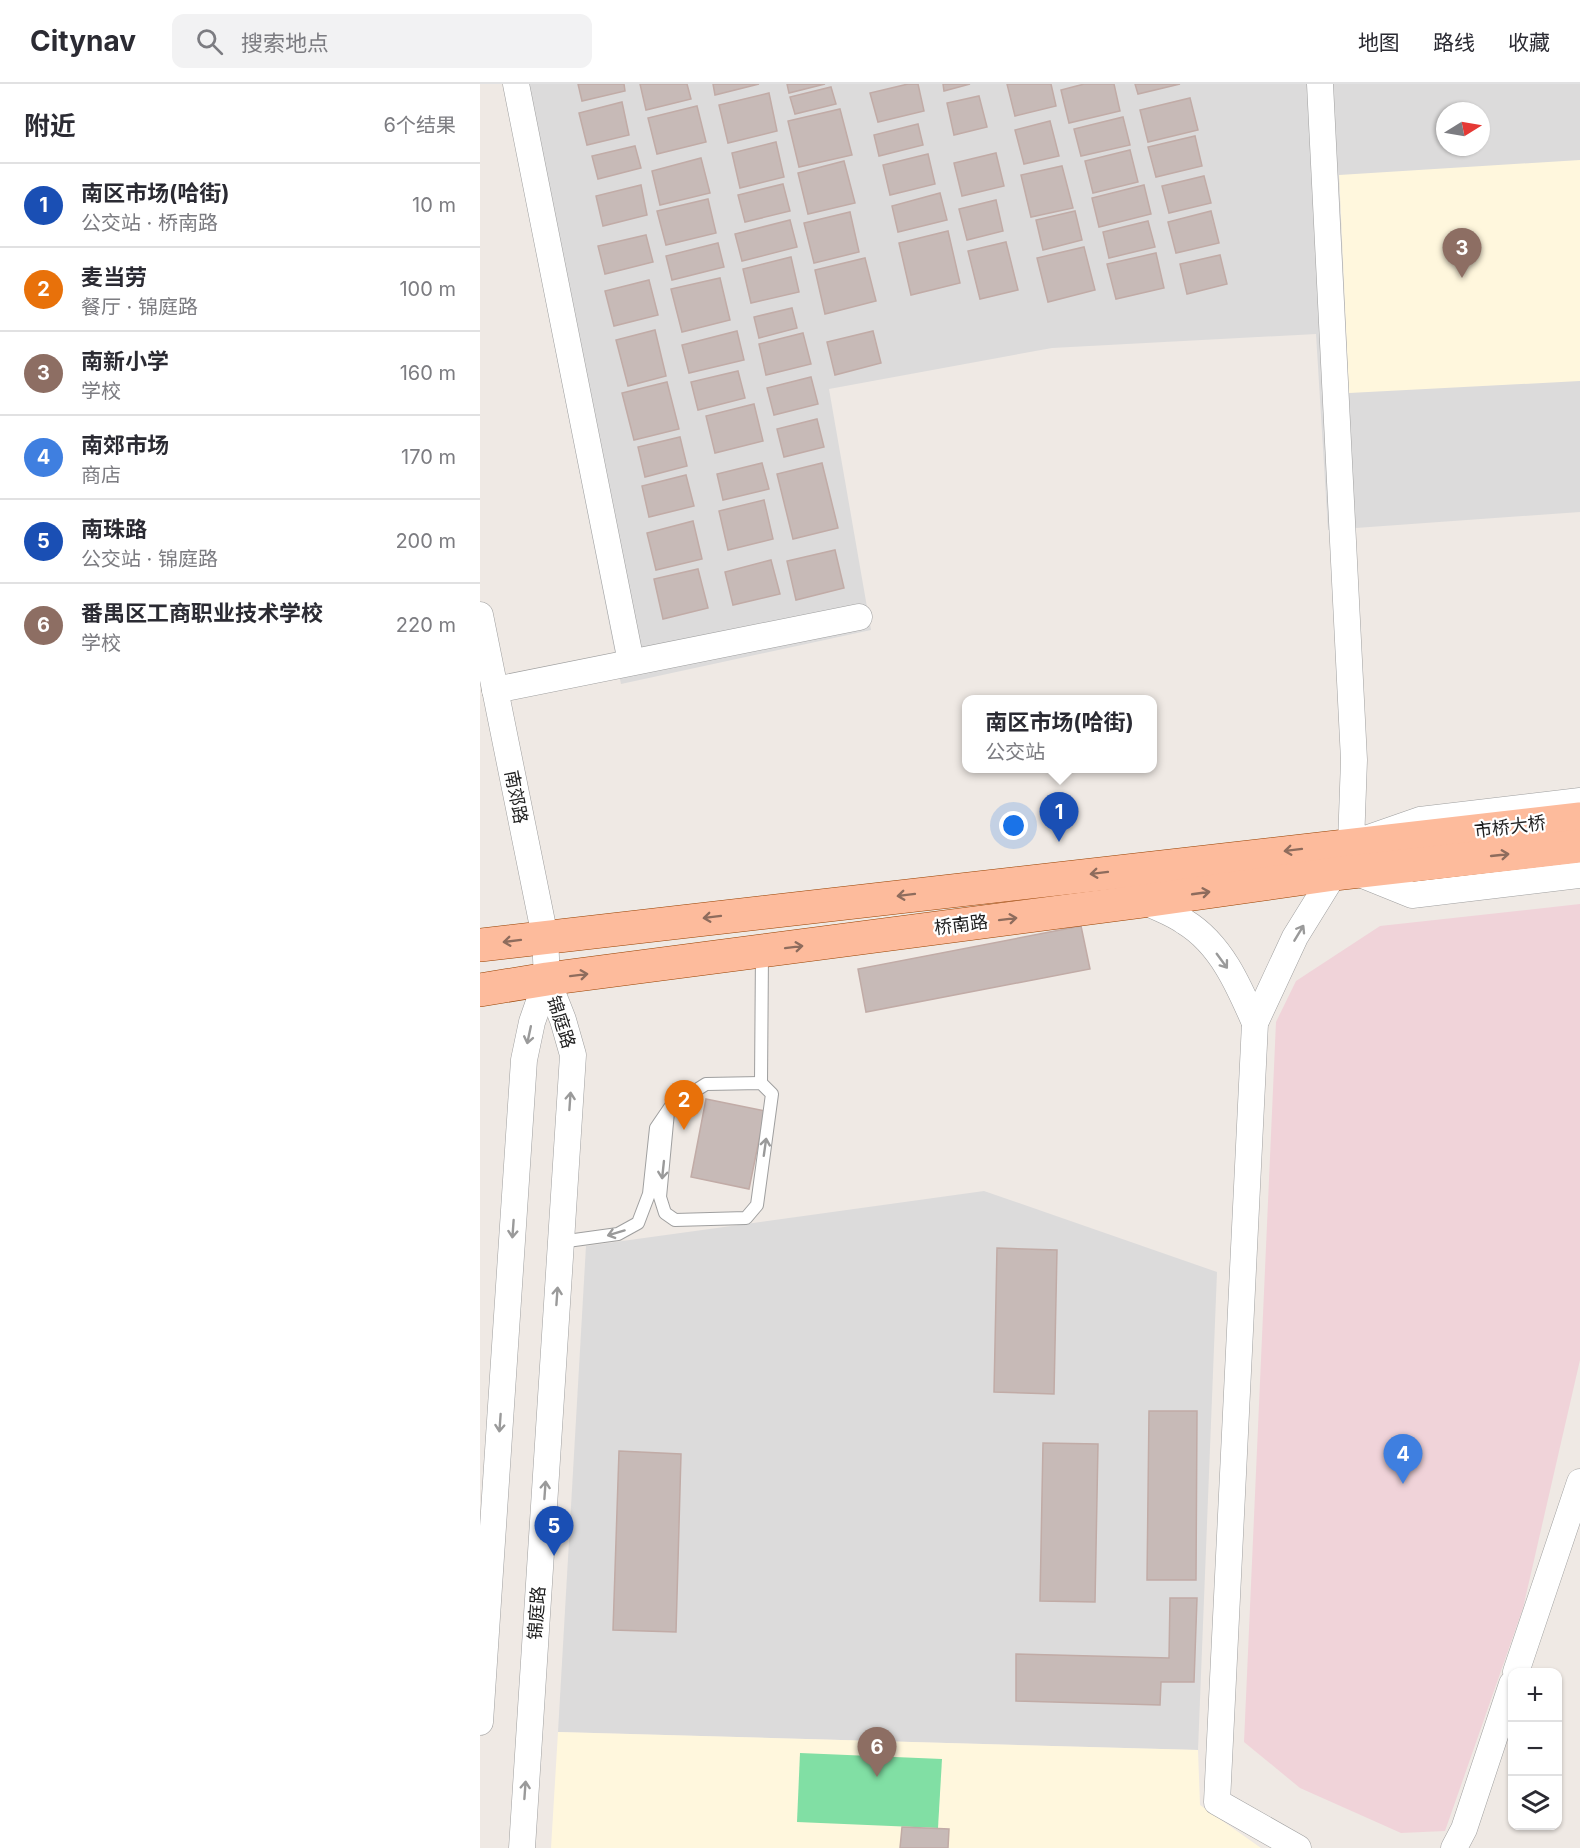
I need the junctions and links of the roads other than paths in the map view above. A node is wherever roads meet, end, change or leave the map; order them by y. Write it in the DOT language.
graph roads {
  1 [pos="516,84"];
  2 [pos="1320,84"];
  3 [pos="480,615"];
  4 [pos="859,617"];
  5 [pos="631,662"];
  6 [pos="495,690"];
  7 [pos="1580,801"];
  8 [pos="1580,819"];
  9 [pos="1580,846"];
  10 [pos="1441,848"];
  11 [pos="1346,863"];
  12 [pos="1580,875"];
  13 [pos="1144,902"];
  14 [pos="545,937"];
  15 [pos="480,945"];
  16 [pos="762,951"];
  17 [pos="547,979"];
  18 [pos="480,990"];
  19 [pos="1255,1023"];
  20 [pos="761,1083"];
  21 [pos="669,1112"];
  22 [pos="560,1242"];
  23 [pos="1580,1482"];
  24 [pos="1517,1668"];
  25 [pos="1508,1696"];
  26 [pos="480,1722"];
  27 [pos="522,1848"];
  28 [pos="1298,1848"];
  29 [pos="1454,1848"];
  1 -- 5 [label="street"];
  2 -- 11 [label="street"];
  3 -- 6 [label="street, 南郊路"];
  4 -- 5 [label="street"];
  5 -- 6 [label="street"];
  6 -- 14 [label="street, 南郊路"];
  7 -- 11 [label="street"];
  8 -- 10 [label="main road, 市桥大桥"];
  10 -- 9 [label="main road, 市桥大桥, one-way"];
  10 -- 11 [label="main road, 桥南路"];
  11 -- 12 [label="street"];
  13 -- 11 [label="main road, 桥南路, one-way"];
  11 -- 14 [label="main road, 桥南路, one-way"];
  19 -- 11 [label="street, one-way"];
  16 -- 13 [label="main road, 桥南路, one-way"];
  13 -- 19 [label="street, one-way"];
  14 -- 15 [label="main road, 桥南路, one-way"];
  14 -- 17 [label="street, 南郊路"];
  17 -- 16 [label="main road, 桥南路, one-way"];
  16 -- 20 [label="lane"];
  17 -- 18 [label="main road, 桥南路"];
  22 -- 17 [label="street, 锦庭路, one-way"];
  17 -- 26 [label="street, 锦庭路, one-way"];
  19 -- 28 [label="street"];
  20 -- 21 [label="lane"];
  21 -- 20 [label="lane, one-way"];
  21 -- 22 [label="lane, one-way"];
  27 -- 22 [label="street, 锦庭路, one-way"];
  23 -- 24 [label="street"];
  25 -- 29 [label="street"];
}
